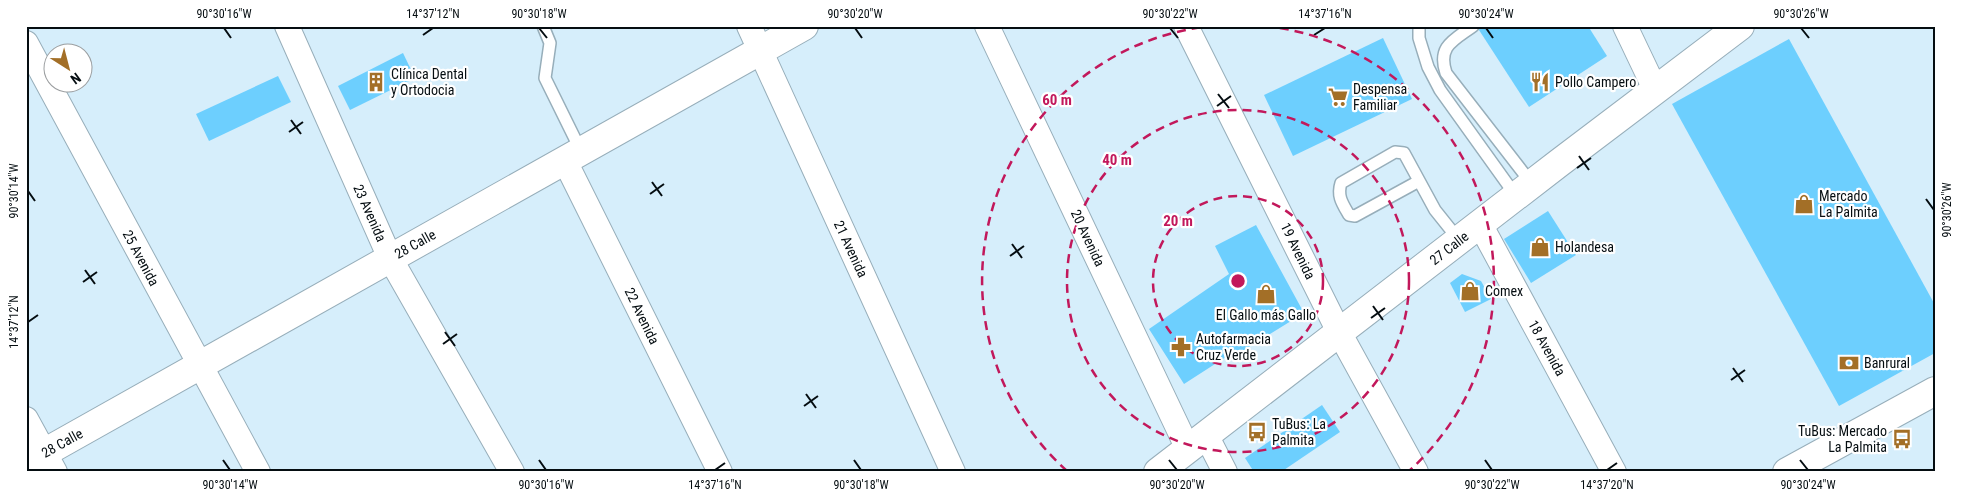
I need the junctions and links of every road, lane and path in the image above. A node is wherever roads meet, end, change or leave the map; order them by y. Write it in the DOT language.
graph roads {
  1 [pos="287,26"];
  2 [pos="543,26"];
  3 [pos="749,26"];
  4 [pos="804,26"];
  5 [pos="987,26"];
  6 [pos="1186,26"];
  7 [pos="1419,26"];
  8 [pos="1473,26"];
  9 [pos="1625,26"];
  10 [pos="1740,26"];
  11 [pos="26,43"];
  12 [pos="760,51"];
  13 [pos="1655,89"];
  14 [pos="573,156"];
  15 [pos="1419,181"];
  16 [pos="1524,190"];
  17 [pos="1480,224"];
  18 [pos="1459,240"];
  19 [pos="390,258"];
  20 [pos="1339,332"];
  21 [pos="199,366"];
  22 [pos="1935,391"];
  23 [pos="26,419"];
  24 [pos="1197,442"];
  25 [pos="42,462"];
  26 [pos="1799,469"];
  27 [pos="258,472"];
  28 [pos="512,472"];
  29 [pos="720,472"];
  30 [pos="953,472"];
  31 [pos="1158,472"];
  32 [pos="1225,472"];
  33 [pos="1416,472"];
  34 [pos="1614,472"];
  1 -- 19 [label="street, 23 Avenida"];
  2 -- 14 [label="lane"];
  3 -- 12 [label="street, 21 Avenida"];
  4 -- 12 [label="street, 28 Calle"];
  5 -- 24 [label="street, 20 Avenida"];
  6 -- 20 [label="street, 19 Avenida"];
  7 -- 16 [label="lane"];
  8 -- 16 [label="lane"];
  9 -- 13 [label="street"];
  10 -- 13 [label="street, 27 Calle"];
  11 -- 21 [label="street, 25 Avenida"];
  12 -- 14 [label="street, 28 Calle"];
  12 -- 30 [label="street, 21 Avenida"];
  13 -- 16 [label="street, 27 Calle"];
  14 -- 19 [label="street, 28 Calle"];
  14 -- 29 [label="street, 22 Avenida"];
  15 -- 15 [label="lane"];
  15 -- 18 [label="lane"];
  16 -- 17 [label="street, 27 Calle"];
  17 -- 18 [label="street, 27 Calle"];
  17 -- 34 [label="street, 18 Avenida"];
  18 -- 20 [label="street, 27 Calle"];
  19 -- 21 [label="street, 28 Calle"];
  19 -- 28 [label="street, 23 Avenida"];
  20 -- 24 [label="street, 27 Calle"];
  20 -- 33 [label="street, 19 Avenida"];
  21 -- 25 [label="street, 28 Calle"];
  21 -- 27 [label="street, 25 Avenida"];
  22 -- 26 [label="street"];
  23 -- 25 [label="street"];
  24 -- 31 [label="street, 27 Calle"];
  24 -- 32 [label="street, 20 Avenida"];
}
